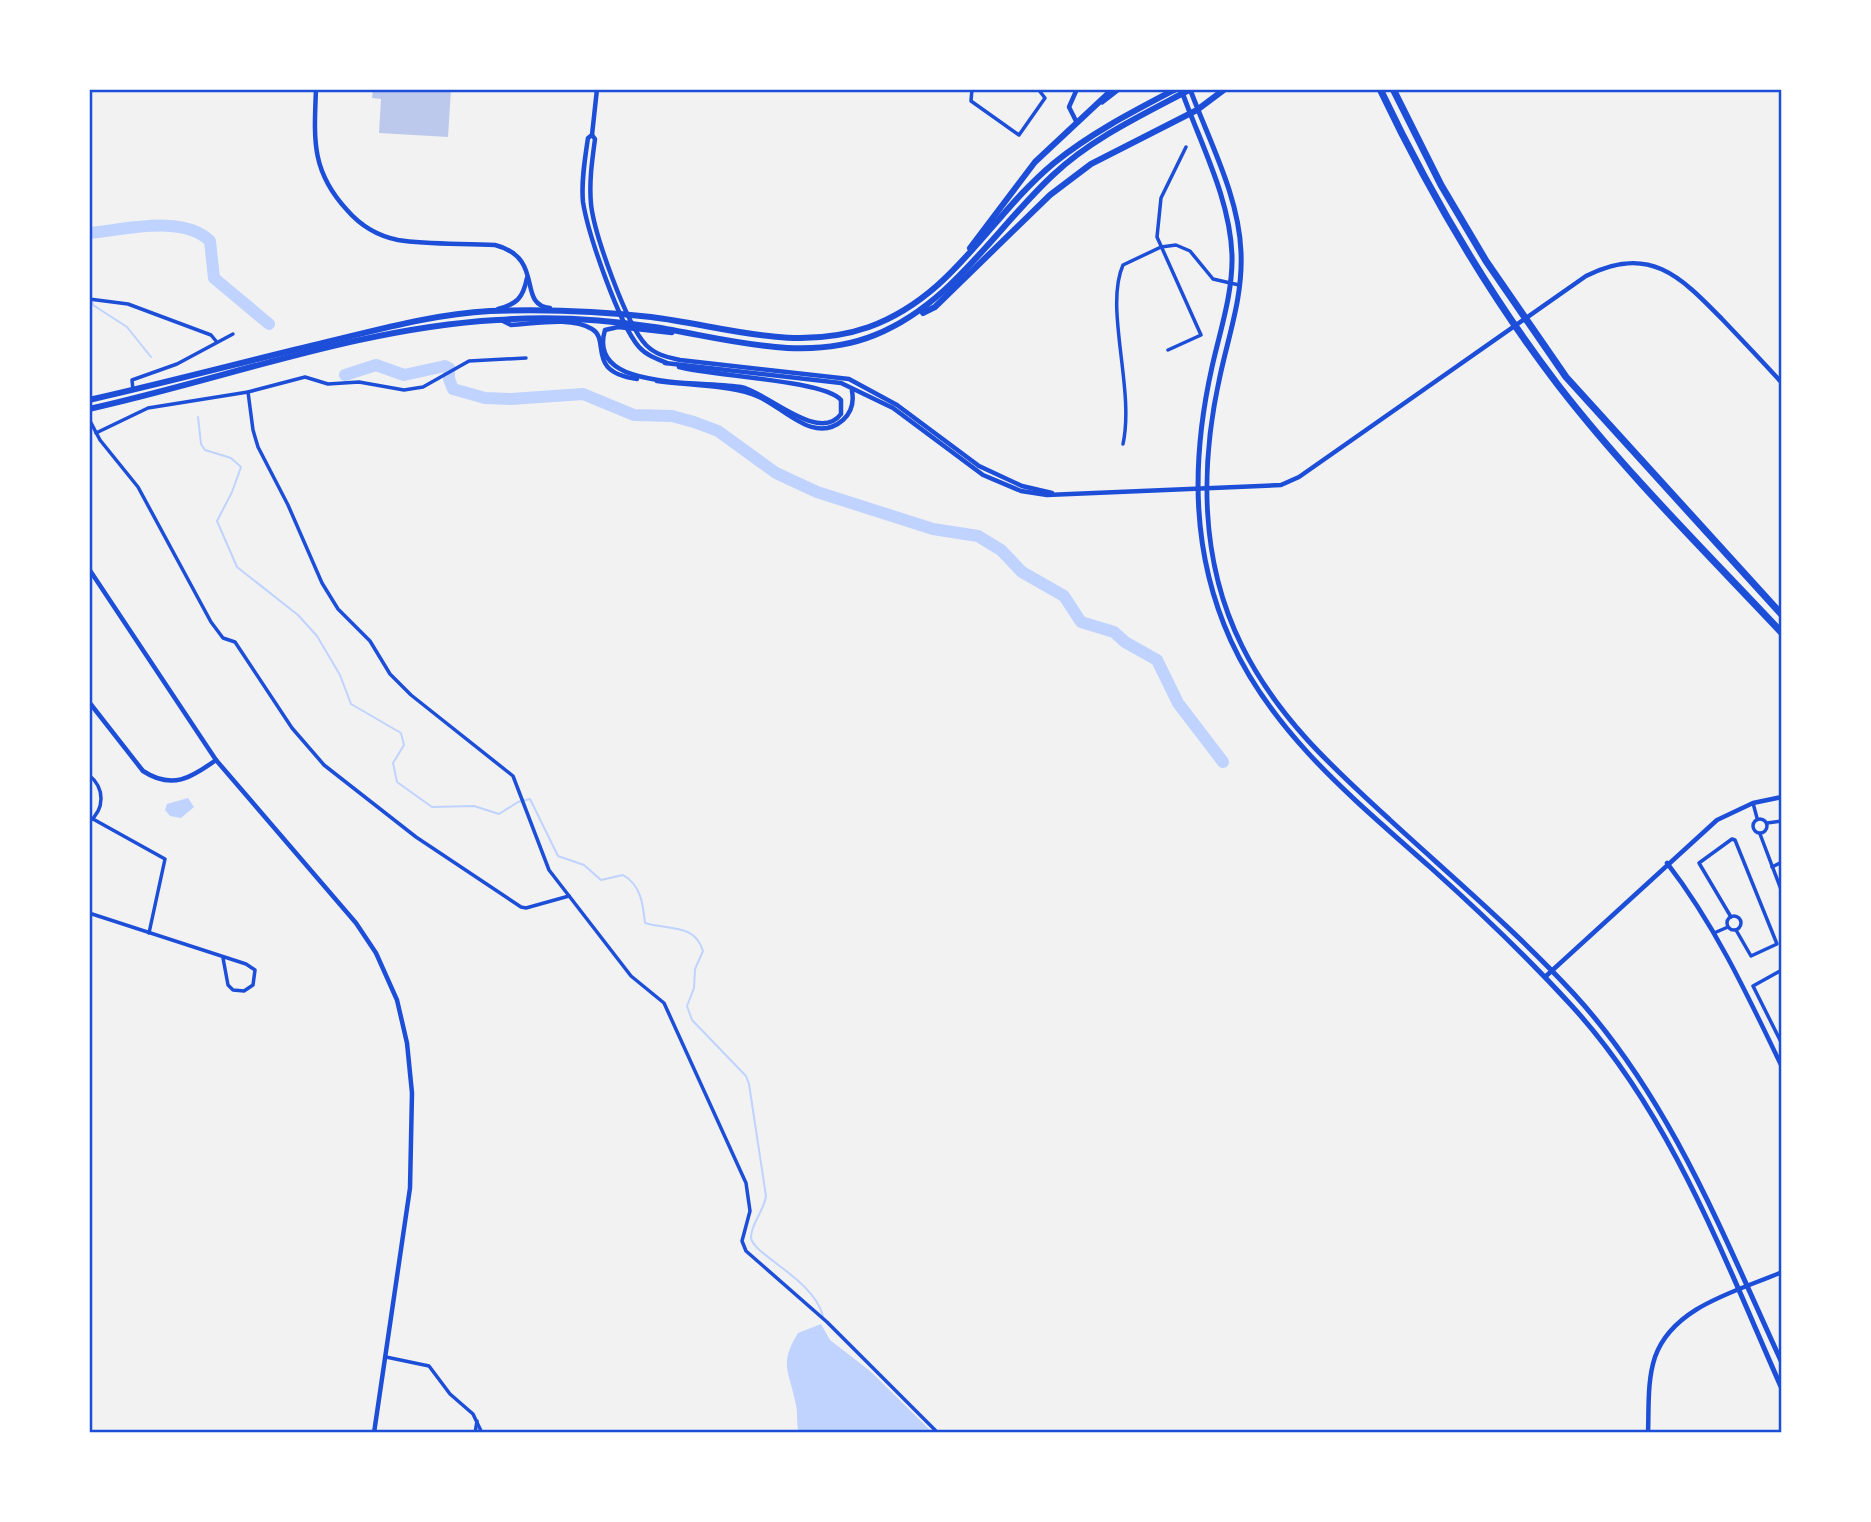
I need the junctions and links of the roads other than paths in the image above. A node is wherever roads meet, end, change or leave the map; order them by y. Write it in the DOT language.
graph roads {
  1 [pos="316,89"];
  2 [pos="597,89"];
  3 [pos="972,89"];
  4 [pos="1038,89"];
  5 [pos="1077,89"];
  6 [pos="1113,89"];
  7 [pos="1119,89"];
  8 [pos="1191,89"];
  9 [pos="1225,89"];
  10 [pos="1380,89"];
  11 [pos="1393,89"];
  12 [pos="1175,93"];
  13 [pos="1197,110"];
  14 [pos="1190,114"];
  15 [pos="1076,121"];
  16 [pos="1186,147"];
  17 [pos="1161,247"];
  18 [pos="960,265"];
  19 [pos="527,277"];
  20 [pos="1230,284"];
  21 [pos="1241,285"];
  22 [pos="89,299"];
  23 [pos="618,299"];
  24 [pos="489,312"];
  25 [pos="613,313"];
  26 [pos="499,319"];
  27 [pos="909,320"];
  28 [pos="233,334"];
  29 [pos="731,340"];
  30 [pos="216,341"];
  31 [pos="1168,350"];
  32 [pos="526,358"];
  33 [pos="665,363"];
  34 [pos="1782,383"];
  35 [pos="133,390"];
  36 [pos="852,391"];
  37 [pos="248,392"];
  38 [pos="89,400"];
  39 [pos="89,409"];
  40 [pos="89,419"];
  41 [pos="96,433"];
  42 [pos="1123,444"];
  43 [pos="1197,489"];
  44 [pos="1206,489"];
  45 [pos="1052,493"];
  46 [pos="89,569"];
  47 [pos="1782,615"];
  48 [pos="1782,634"];
  49 [pos="89,702"];
  50 [pos="216,760"];
  51 [pos="89,775"];
  52 [pos="1782,797"];
  53 [pos="1753,803"];
  54 [pos="1758,818"];
  55 [pos="91,820"];
  56 [pos="1782,821"];
  57 [pos="1767,823"];
  58 [pos="1760,834"];
  59 [pos="1782,862"];
  60 [pos="1667,863"];
  61 [pos="1772,867"];
  62 [pos="1782,892"];
  63 [pos="570,896"];
  64 [pos="89,913"];
  65 [pos="1731,917"];
  66 [pos="1728,927"];
  67 [pos="1736,930"];
  68 [pos="149,933"];
  69 [pos="1714,933"];
  70 [pos="223,958"];
  71 [pos="1552,970"];
  72 [pos="1782,970"];
  73 [pos="1545,977"];
  74 [pos="1782,1044"];
  75 [pos="1782,1067"];
  76 [pos="1782,1272"];
  77 [pos="1747,1287"];
  78 [pos="1738,1291"];
  79 [pos="386,1357"];
  80 [pos="1782,1363"];
  81 [pos="1782,1389"];
  82 [pos="477,1419"];
  83 [pos="374,1433"];
  84 [pos="475,1433"];
  85 [pos="481,1433"];
  86 [pos="938,1433"];
  87 [pos="1648,1433"];
  1 -- 19 [label="street"];
  2 -- 23 [label="street"];
  3 -- 4 [label="street"];
  5 -- 15 [label="street"];
  6 -- 15 [label="highway"];
  7 -- 15 [label="street"];
  8 -- 12 [label="highway"];
  8 -- 13 [label="main road"];
  9 -- 13 [label="highway"];
  10 -- 48 [label="highway"];
  11 -- 47 [label="highway"];
  12 -- 14 [label="main road"];
  12 -- 18 [label="highway"];
  12 -- 27 [label="highway"];
  13 -- 14 [label="highway"];
  13 -- 21 [label="main road"];
  14 -- 20 [label="main road"];
  14 -- 27 [label="highway"];
  15 -- 18 [label="highway"];
  16 -- 17 [label="street"];
  17 -- 20 [label="street"];
  17 -- 31 [label="street"];
  17 -- 42 [label="street"];
  18 -- 25 [label="highway"];
  19 -- 24 [label="street"];
  19 -- 25 [label="street"];
  20 -- 21 [label="street"];
  20 -- 43 [label="main road"];
  21 -- 44 [label="main road"];
  22 -- 30 [label="street"];
  23 -- 33 [label="street"];
  23 -- 45 [label="street"];
  24 -- 25 [label="highway"];
  24 -- 35 [label="highway"];
  26 -- 29 [label="highway"];
  26 -- 36 [label="street"];
  26 -- 39 [label="highway"];
  27 -- 29 [label="highway"];
  28 -- 30 [label="street"];
  29 -- 33 [label="street"];
  30 -- 35 [label="street"];
  32 -- 37 [label="street"];
  33 -- 45 [label="street"];
  34 -- 44 [label="street"];
  35 -- 38 [label="highway"];
  37 -- 41 [label="street"];
  37 -- 63 [label="street"];
  40 -- 41 [label="street"];
  41 -- 63 [label="street"];
  43 -- 44 [label="street"];
  43 -- 45 [label="street"];
  43 -- 73 [label="main road"];
  44 -- 71 [label="main road"];
  46 -- 50 [label="street"];
  49 -- 50 [label="street"];
  50 -- 79 [label="street"];
  51 -- 55 [label="street"];
  52 -- 53 [label="street"];
  53 -- 54 [label="street"];
  53 -- 60 [label="street"];
  54 -- 57 [label="street"];
  54 -- 58 [label="street"];
  55 -- 68 [label="street"];
  56 -- 57 [label="street"];
  57 -- 58 [label="street"];
  58 -- 61 [label="street"];
  59 -- 61 [label="street"];
  60 -- 69 [label="street"];
  60 -- 71 [label="street"];
  61 -- 62 [label="street"];
  63 -- 86 [label="street"];
  64 -- 68 [label="street"];
  65 -- 66 [label="street"];
  65 -- 67 [label="street"];
  65 -- 67 [label="street"];
  66 -- 67 [label="street"];
  66 -- 69 [label="street"];
  68 -- 70 [label="street"];
  69 -- 75 [label="street"];
  70 -- 70 [label="street"];
  71 -- 73 [label="street"];
  71 -- 77 [label="main road"];
  72 -- 74 [label="street"];
  73 -- 78 [label="main road"];
  76 -- 77 [label="street"];
  77 -- 78 [label="street"];
  77 -- 80 [label="main road"];
  78 -- 81 [label="main road"];
  78 -- 87 [label="street"];
  79 -- 82 [label="street"];
  79 -- 83 [label="street"];
  82 -- 84 [label="street"];
  82 -- 85 [label="street"];
}
